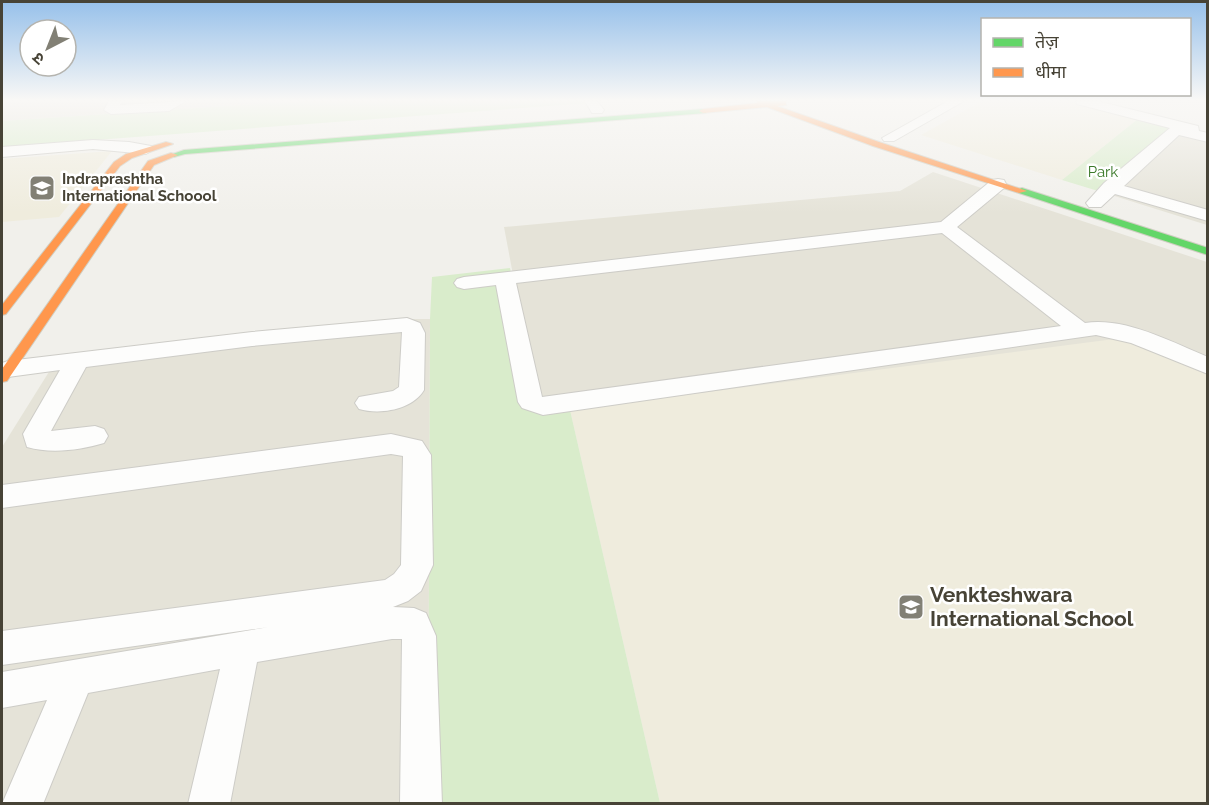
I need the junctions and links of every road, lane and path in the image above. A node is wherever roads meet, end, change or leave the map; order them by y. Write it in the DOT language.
graph roads {
  1 [pos="219,139"];
  2 [pos="345,139"];
  3 [pos="871,139"];
  4 [pos="891,139"];
  5 [pos="1166,139"];
  6 [pos="146,149"];
  7 [pos="2,152"];
  8 [pos="998,184"];
  9 [pos="1110,188"];
  10 [pos="1095,203"];
  11 [pos="1208,216"];
  12 [pos="946,227"];
  13 [pos="1208,238"];
  14 [pos="1208,252"];
  15 [pos="505,279"];
  16 [pos="465,283"];
  17 [pos="2,312"];
  18 [pos="1078,329"];
  19 [pos="78,360"];
  20 [pos="1208,366"];
  21 [pos="5,374"];
  22 [pos="368,403"];
  23 [pos="95,436"];
  24 [pos="3,497"];
  25 [pos="2,648"];
  26 [pos="242,649"];
  27 [pos="76,678"];
  28 [pos="2,690"];
  29 [pos="22,804"];
  30 [pos="209,804"];
  31 [pos="421,804"];
  1 -- 6 [label="street"];
  2 -- 21 [label="street"];
  3 -- 8 [label="street"];
  4 -- 10 [label="street"];
  5 -- 9 [label="street"];
  6 -- 7 [label="street"];
  6 -- 17 [label="street"];
  8 -- 12 [label="street"];
  8 -- 14 [label="street"];
  9 -- 10 [label="street"];
  9 -- 11 [label="street"];
  10 -- 13 [label="street"];
  12 -- 15 [label="street"];
  12 -- 18 [label="street"];
  15 -- 16 [label="street"];
  15 -- 18 [label="street"];
  18 -- 20 [label="street"];
  19 -- 21 [label="street"];
  19 -- 22 [label="street"];
  19 -- 23 [label="street"];
  24 -- 25 [label="street"];
  26 -- 27 [label="street"];
  26 -- 30 [label="street"];
  26 -- 31 [label="street"];
  27 -- 28 [label="street"];
  27 -- 29 [label="street"];
}
